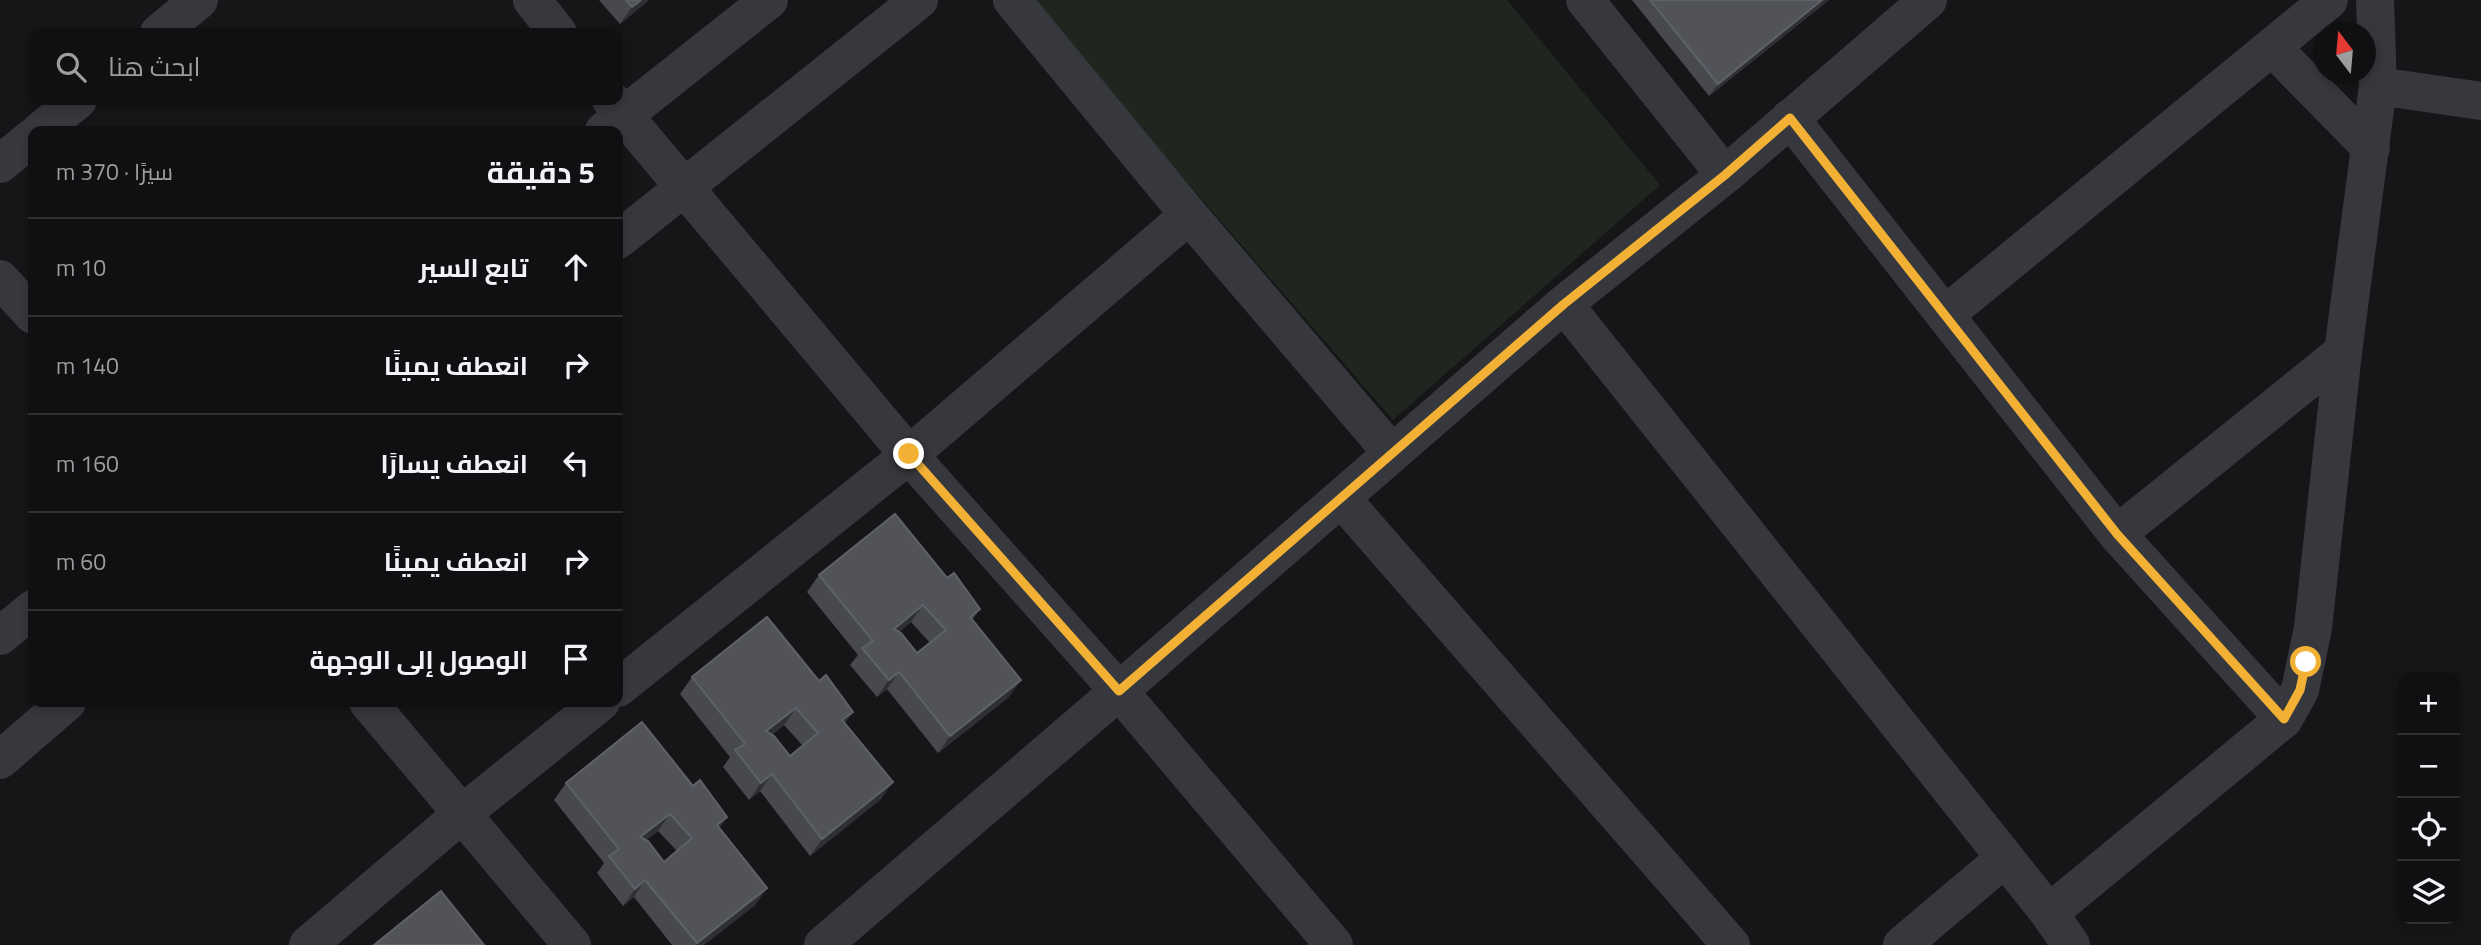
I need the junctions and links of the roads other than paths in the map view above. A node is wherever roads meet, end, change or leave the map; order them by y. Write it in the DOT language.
graph roads {
  1 [pos="200,0"];
  2 [pos="532,0"];
  3 [pos="769,0"];
  4 [pos="919,0"];
  5 [pos="1012,0"];
  6 [pos="1585,0"];
  7 [pos="1928,0"];
  8 [pos="2329,0"];
  9 [pos="2375,0"];
  10 [pos="165,28"];
  11 [pos="554,28"];
  12 [pos="2273,48"];
  13 [pos="2378,86"];
  14 [pos="2481,101"];
  15 [pos="72,105"];
  16 [pos="612,115"];
  17 [pos="1790,118"];
  18 [pos="46,126"];
  19 [pos="28,141"];
  20 [pos="2371,148"];
  21 [pos="0,164"];
  22 [pos="1725,175"];
  23 [pos="683,186"];
  24 [pos="1189,215"];
  25 [pos="623,236"];
  26 [pos="0,279"];
  27 [pos="1564,304"];
  28 [pos="28,310"];
  29 [pos="1946,314"];
  30 [pos="2343,352"];
  31 [pos="1392,453"];
  32 [pos="909,454"];
  33 [pos="1341,498"];
  34 [pos="2117,534"];
  35 [pos="28,613"];
  36 [pos="0,636"];
  37 [pos="623,684"];
  38 [pos="1119,691"];
  39 [pos="60,707"];
  40 [pos="372,707"];
  41 [pos="595,707"];
  42 [pos="2284,719"];
  43 [pos="0,760"];
  44 [pos="463,813"];
  45 [pos="2005,858"];
  46 [pos="2049,913"];
  47 [pos="308,945"];
  48 [pos="572,945"];
  49 [pos="822,945"];
  50 [pos="1334,945"];
  51 [pos="1731,945"];
  52 [pos="1902,945"];
  53 [pos="2071,945"];
  1 -- 10 [label="street"];
  2 -- 11 [label="street"];
  3 -- 16 [label="street"];
  4 -- 23 [label="street"];
  5 -- 24 [label="street"];
  6 -- 22 [label="street"];
  7 -- 17 [label="street"];
  8 -- 12 [label="street"];
  9 -- 13 [label="street"];
  12 -- 20 [label="street"];
  12 -- 29 [label="street"];
  13 -- 14 [label="street"];
  13 -- 20 [label="street"];
  15 -- 18 [label="street"];
  16 -- 23 [label="street"];
  17 -- 22 [label="street"];
  17 -- 29 [label="street"];
  19 -- 21 [label="street"];
  20 -- 30 [label="street"];
  22 -- 27 [label="street"];
  23 -- 25 [label="street"];
  23 -- 32 [label="street"];
  24 -- 31 [label="street"];
  24 -- 32 [label="street"];
  26 -- 28 [label="street"];
  27 -- 31 [label="street"];
  27 -- 45 [label="street"];
  29 -- 34 [label="street"];
  30 -- 34 [label="street"];
  30 -- 42 [label="street"];
  31 -- 33 [label="street"];
  32 -- 37 [label="street"];
  32 -- 38 [label="street"];
  33 -- 38 [label="street"];
  33 -- 51 [label="street"];
  34 -- 42 [label="street"];
  35 -- 36 [label="street"];
  38 -- 49 [label="street"];
  38 -- 50 [label="street"];
  39 -- 43 [label="street"];
  40 -- 44 [label="street"];
  41 -- 44 [label="street"];
  42 -- 46 [label="street"];
  44 -- 47 [label="street"];
  44 -- 48 [label="street"];
  45 -- 46 [label="street"];
  45 -- 52 [label="street"];
  46 -- 53 [label="street"];
}
